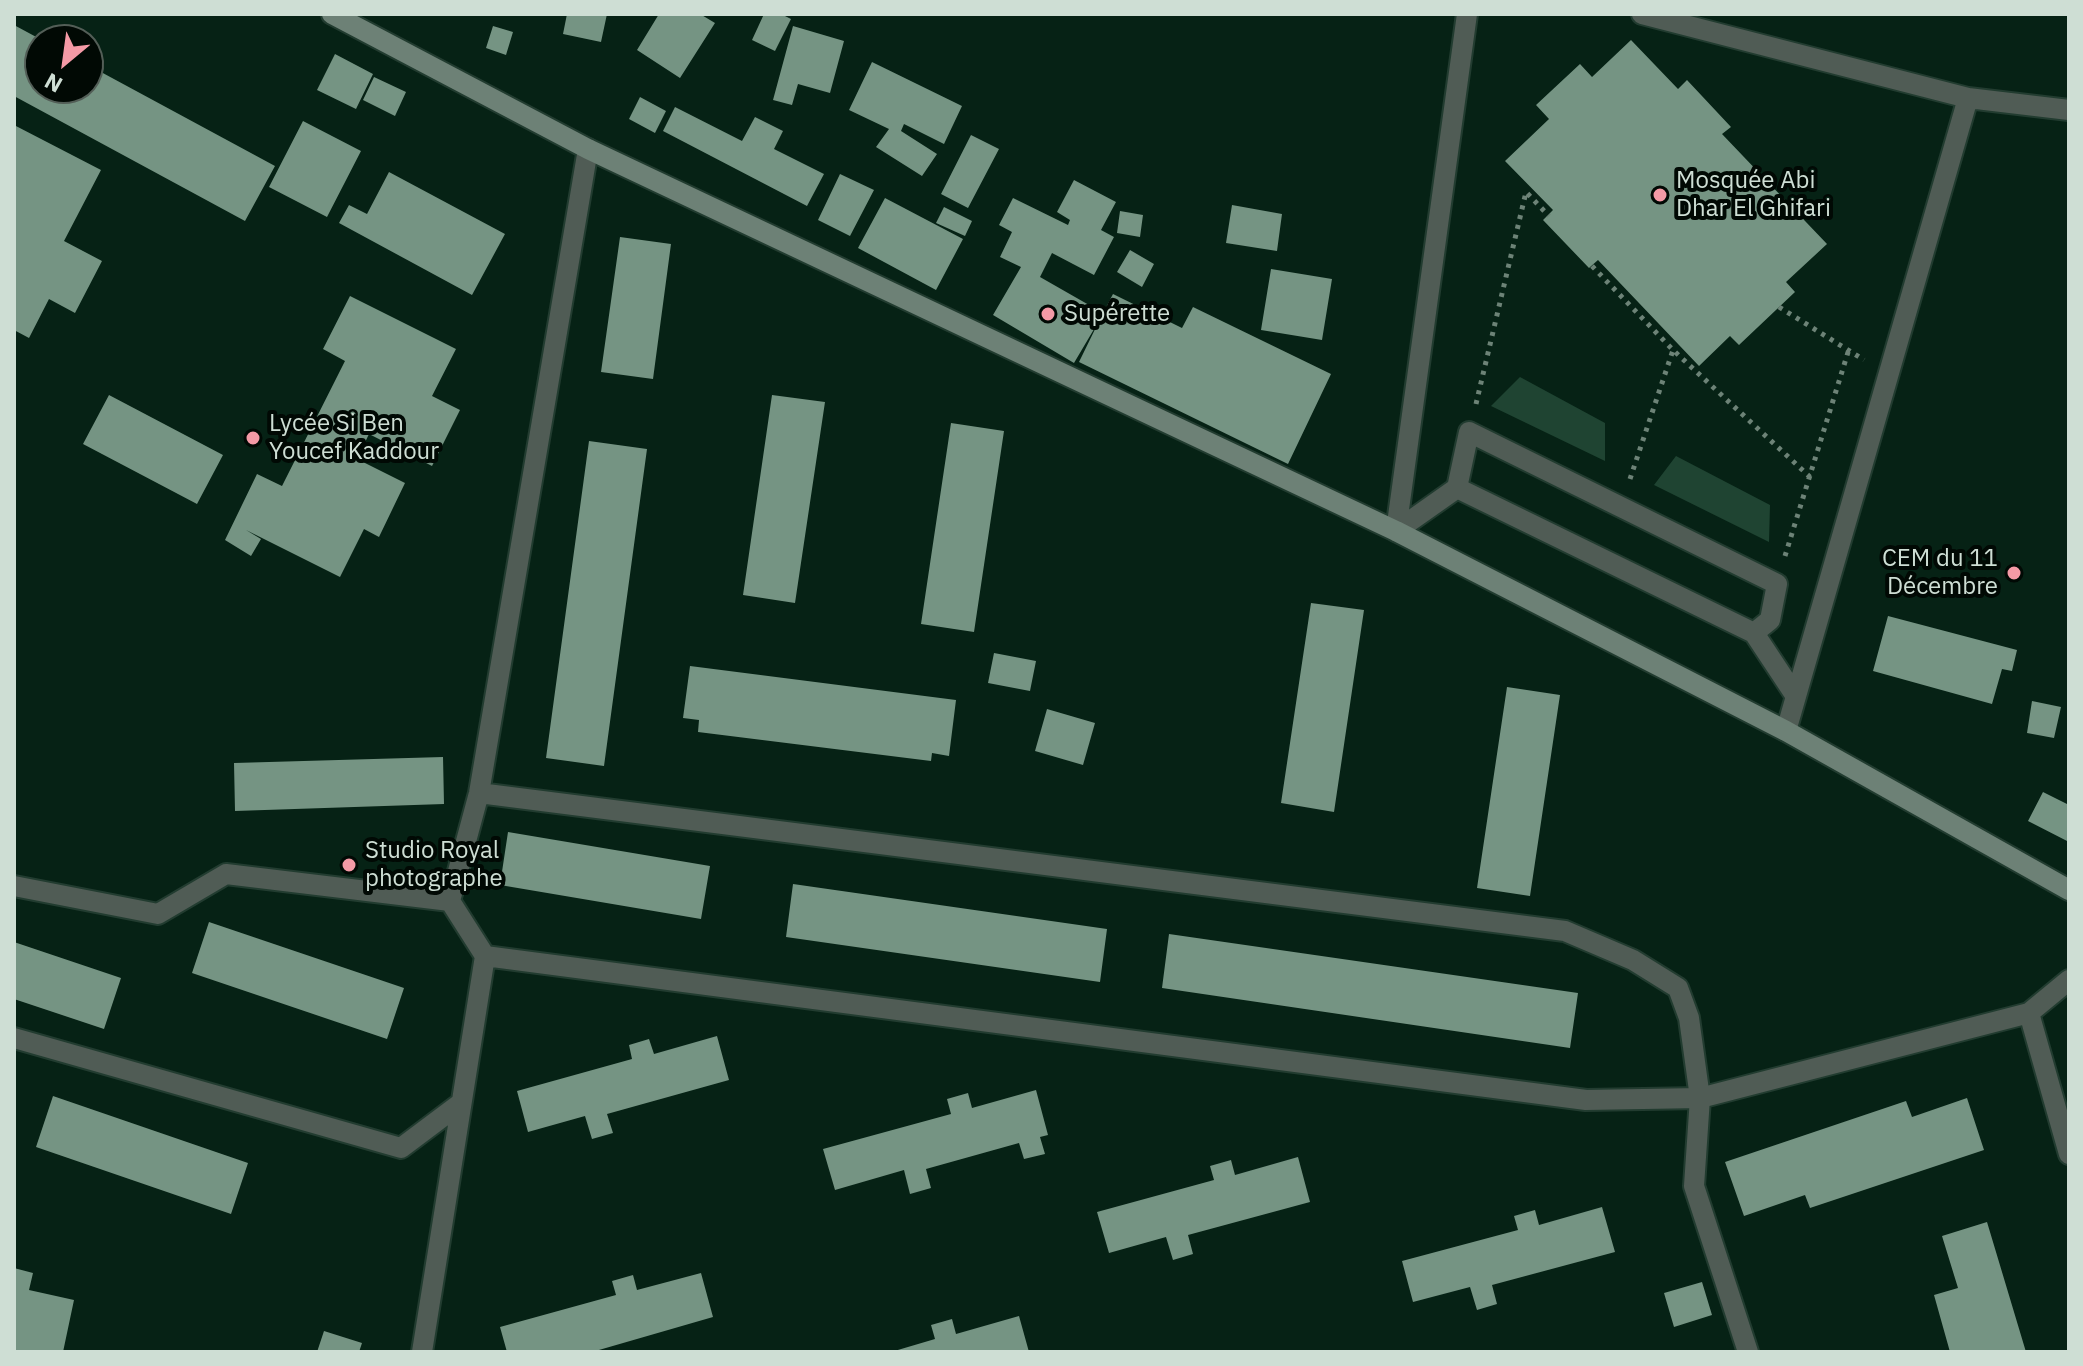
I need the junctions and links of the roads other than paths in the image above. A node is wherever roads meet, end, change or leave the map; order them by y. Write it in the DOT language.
graph roads {
  1 [pos="332,14"];
  2 [pos="1467,14"];
  3 [pos="1642,14"];
  4 [pos="1968,98"];
  5 [pos="2069,110"];
  6 [pos="588,149"];
  7 [pos="1457,488"];
  8 [pos="1396,531"];
  9 [pos="1754,633"];
  10 [pos="1795,695"];
  11 [pos="1786,731"];
  12 [pos="479,793"];
  13 [pos="14,886"];
  14 [pos="2069,890"];
  15 [pos="450,901"];
  16 [pos="485,956"];
  17 [pos="2069,980"];
  18 [pos="2029,1013"];
  19 [pos="14,1038"];
  20 [pos="1700,1098"];
  21 [pos="461,1103"];
  22 [pos="2069,1154"];
  23 [pos="422,1352"];
  24 [pos="1748,1352"];
  1 -- 6 [label="main road"];
  2 -- 8 [label="street"];
  3 -- 4 [label="street"];
  4 -- 5 [label="street"];
  4 -- 10 [label="street"];
  6 -- 8 [label="main road"];
  6 -- 12 [label="street"];
  7 -- 8 [label="street"];
  7 -- 9 [label="street"];
  7 -- 9 [label="street"];
  8 -- 11 [label="main road"];
  9 -- 10 [label="street"];
  10 -- 11 [label="street"];
  11 -- 14 [label="main road"];
  12 -- 15 [label="street"];
  12 -- 20 [label="street"];
  13 -- 15 [label="street"];
  15 -- 16 [label="street"];
  16 -- 20 [label="street"];
  16 -- 21 [label="street"];
  17 -- 18 [label="street"];
  18 -- 20 [label="street"];
  18 -- 22 [label="street"];
  19 -- 21 [label="street"];
  20 -- 24 [label="street"];
  21 -- 23 [label="street"];
}
